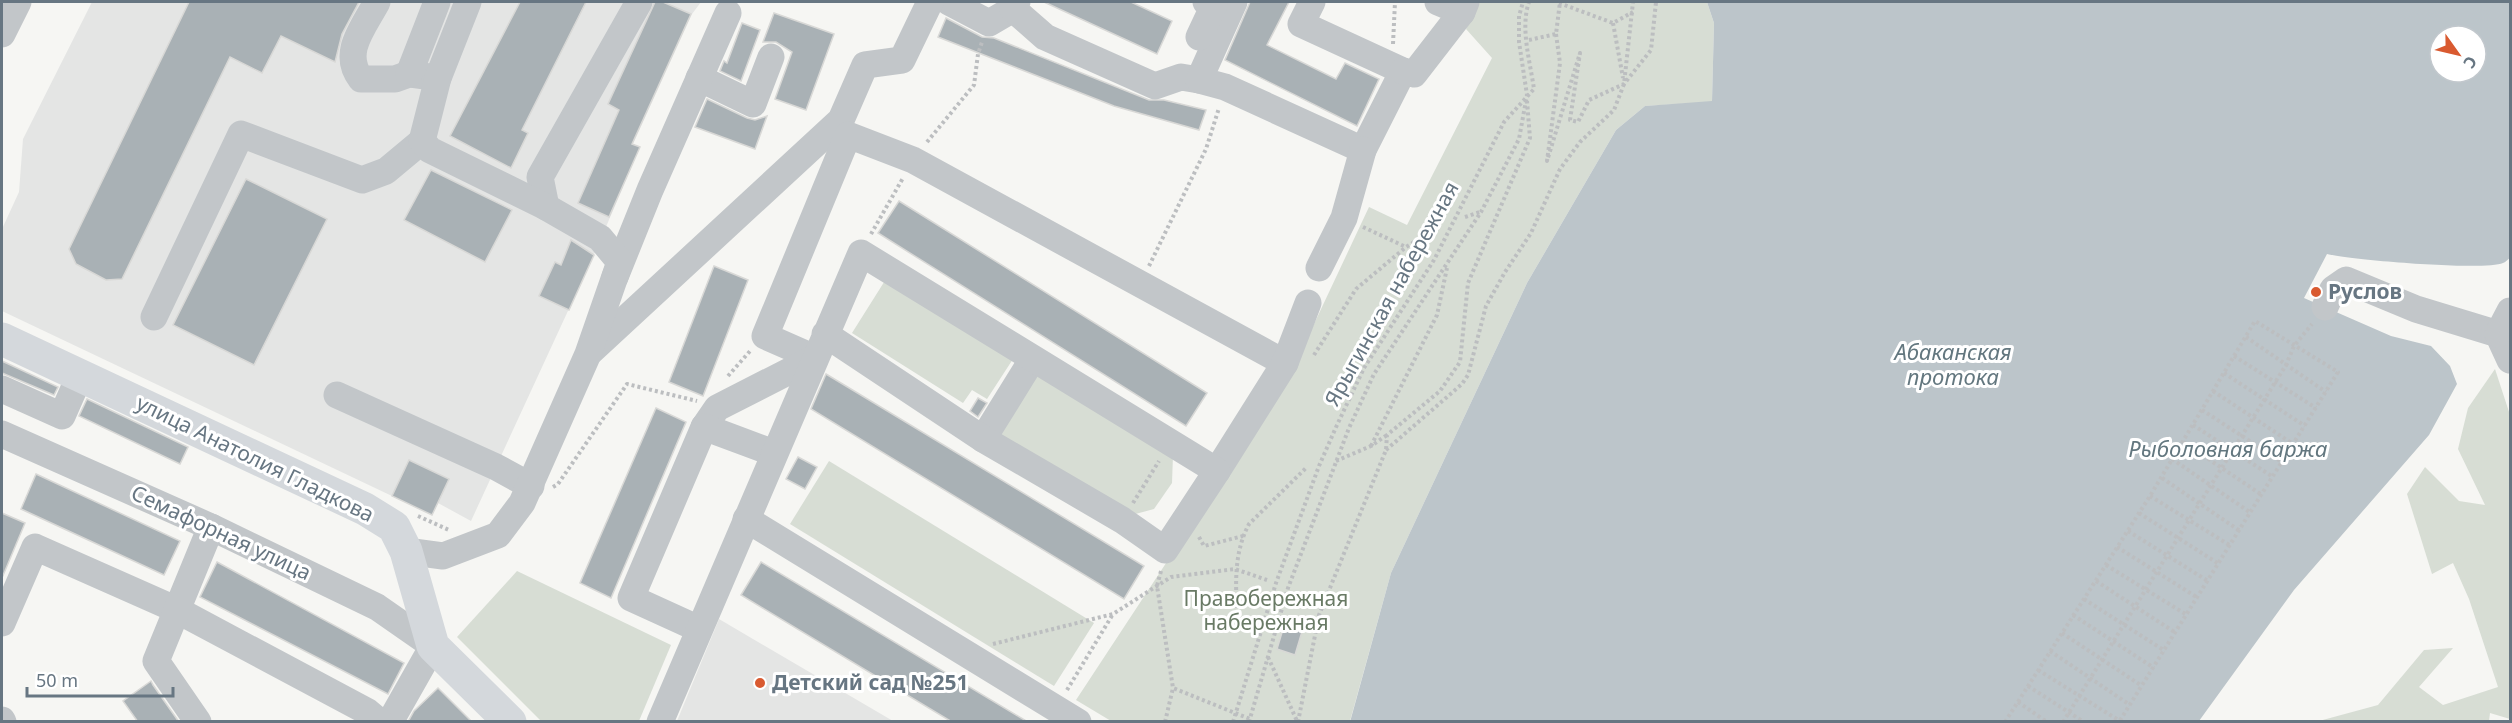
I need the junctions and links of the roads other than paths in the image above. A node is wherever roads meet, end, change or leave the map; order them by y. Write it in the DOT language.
graph roads {
  1 [pos="18,2"];
  2 [pos="377,2"];
  3 [pos="437,2"];
  4 [pos="468,2"];
  5 [pos="639,2"];
  6 [pos="930,2"];
  7 [pos="948,2"];
  8 [pos="1206,2"];
  9 [pos="1234,2"];
  10 [pos="1312,2"];
  11 [pos="1015,5"];
  12 [pos="1455,5"];
  13 [pos="728,13"];
  14 [pos="2,34"];
  15 [pos="771,57"];
  16 [pos="1397,68"];
  17 [pos="409,74"];
  18 [pos="438,78"];
  19 [pos="699,78"];
  20 [pos="1190,78"];
  21 [pos="422,141"];
  22 [pos="1363,150"];
  23 [pos="546,207"];
  24 [pos="620,262"];
  25 [pos="1319,268"];
  26 [pos="1308,303"];
  27 [pos="2325,307"];
  28 [pos="154,317"];
  29 [pos="2504,322"];
  30 [pos="2,339"];
  31 [pos="820,346"];
  32 [pos="588,354"];
  33 [pos="1032,360"];
  34 [pos="2511,360"];
  35 [pos="1285,363"];
  36 [pos="80,375"];
  37 [pos="2,389"];
  38 [pos="337,395"];
  39 [pos="704,427"];
  40 [pos="2,434"];
  41 [pos="983,439"];
  42 [pos="774,453"];
  43 [pos="1217,471"];
  44 [pos="531,486"];
  45 [pos="746,519"];
  46 [pos="211,527"];
  47 [pos="406,551"];
  48 [pos="175,609"];
  49 [pos="2,623"];
  50 [pos="699,629"];
  51 [pos="433,646"];
  52 [pos="1067,715"];
  53 [pos="198,722"];
  54 [pos="380,722"];
  55 [pos="390,722"];
  56 [pos="510,722"];
  57 [pos="660,722"];
  1 -- 14 [label="street"];
  2 -- 17 [label="street"];
  3 -- 17 [label="street"];
  4 -- 18 [label="street"];
  5 -- 23 [label="street"];
  6 -- 32 [label="street"];
  7 -- 11 [label="street"];
  8 -- 20 [label="street"];
  9 -- 20 [label="street"];
  10 -- 16 [label="street"];
  11 -- 20 [label="street"];
  12 -- 16 [label="street"];
  13 -- 19 [label="street"];
  15 -- 19 [label="street"];
  16 -- 22 [label="street"];
  17 -- 18 [label="street"];
  18 -- 21 [label="street"];
  19 -- 24 [label="street"];
  20 -- 22 [label="street"];
  21 -- 23 [label="street"];
  21 -- 28 [label="street"];
  22 -- 25 [label="street"];
  23 -- 24 [label="street"];
  24 -- 32 [label="street"];
  26 -- 35 [label="street"];
  27 -- 29 [label="street"];
  29 -- 34 [label="street"];
  30 -- 36 [label="main road, улица Анатолия Гладкова"];
  31 -- 33 [label="street"];
  31 -- 35 [label="street"];
  31 -- 39 [label="street"];
  31 -- 41 [label="street"];
  31 -- 42 [label="street"];
  32 -- 44 [label="street"];
  33 -- 41 [label="street"];
  33 -- 43 [label="street"];
  35 -- 43 [label="street"];
  36 -- 37 [label="street"];
  36 -- 47 [label="main road, улица Анатолия Гладкова"];
  38 -- 44 [label="street"];
  39 -- 42 [label="street"];
  39 -- 50 [label="street"];
  40 -- 46 [label="street, Семафорная улица"];
  41 -- 43 [label="street"];
  42 -- 45 [label="street"];
  44 -- 47 [label="street"];
  45 -- 50 [label="street"];
  45 -- 52 [label="street"];
  46 -- 48 [label="street"];
  46 -- 51 [label="street, Семафорная улица"];
  47 -- 51 [label="main road, улица Анатолия Гладкова"];
  48 -- 49 [label="street"];
  48 -- 53 [label="street"];
  48 -- 54 [label="street"];
  50 -- 57 [label="street"];
  51 -- 55 [label="street"];
  51 -- 56 [label="main road, улица Анатолия Гладкова"];
}
